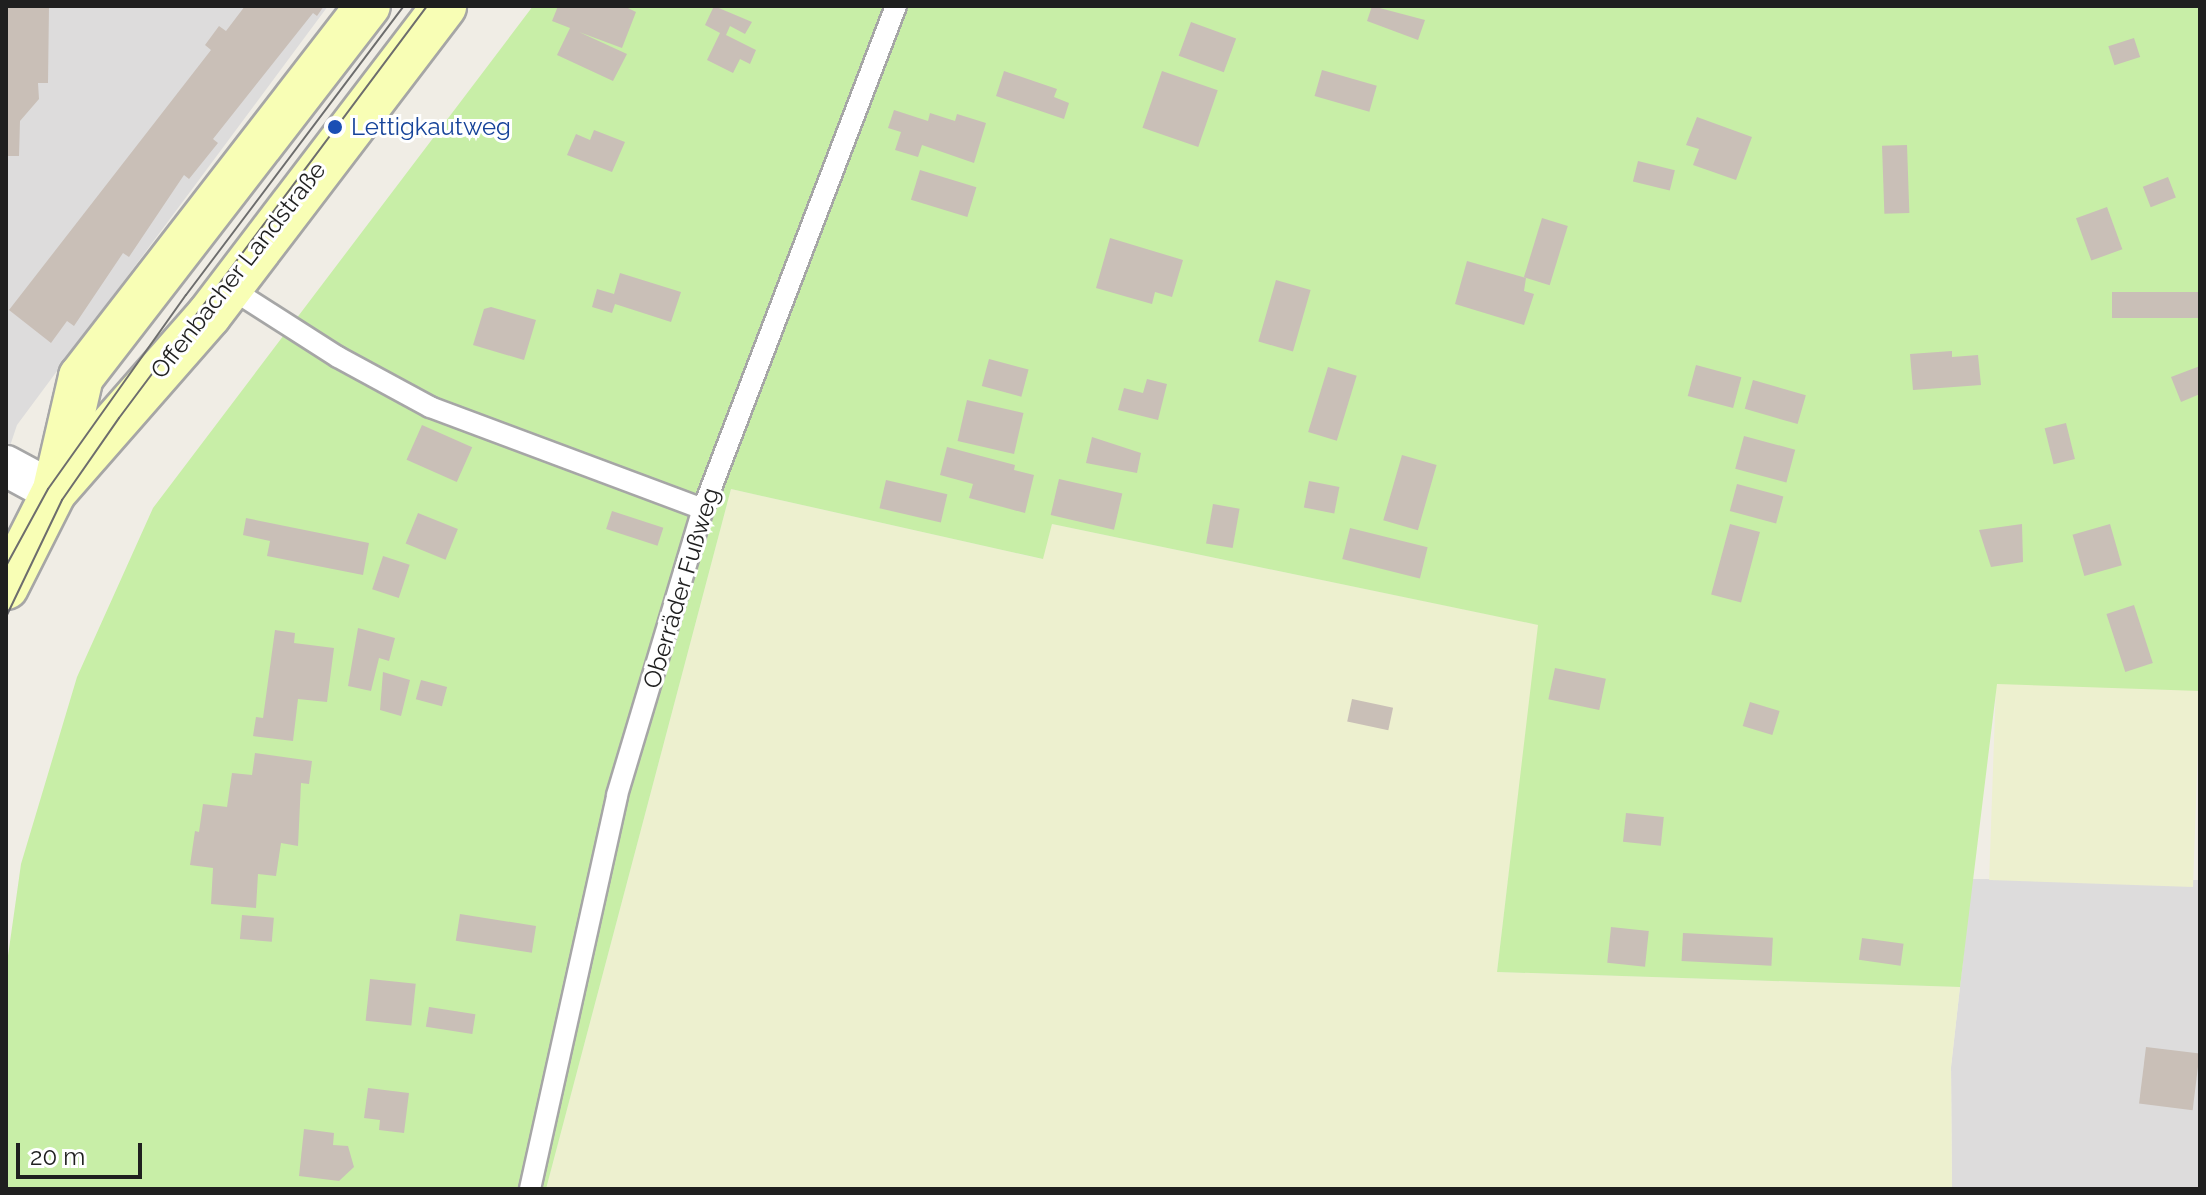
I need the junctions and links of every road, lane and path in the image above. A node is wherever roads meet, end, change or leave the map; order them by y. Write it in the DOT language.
graph roads {
  1 [pos="368,6"];
  2 [pos="444,6"];
  3 [pos="896,6"];
  4 [pos="230,288"];
  5 [pos="6,466"];
  6 [pos="54,492"];
  7 [pos="703,509"];
  8 [pos="6,587"];
  9 [pos="530,1189"];
  1 -- 6 [label="main road, Offenbacher Landstraße"];
  2 -- 4 [label="main road, Offenbacher Landstraße"];
  3 -- 7 [label="lane, Oberräder Fußweg"];
  4 -- 6 [label="main road, Offenbacher Landstraße"];
  4 -- 7 [label="lane"];
  5 -- 6 [label="street"];
  6 -- 8 [label="main road, Offenbacher Landstraße"];
  7 -- 9 [label="lane, Oberräder Fußweg"];
}
